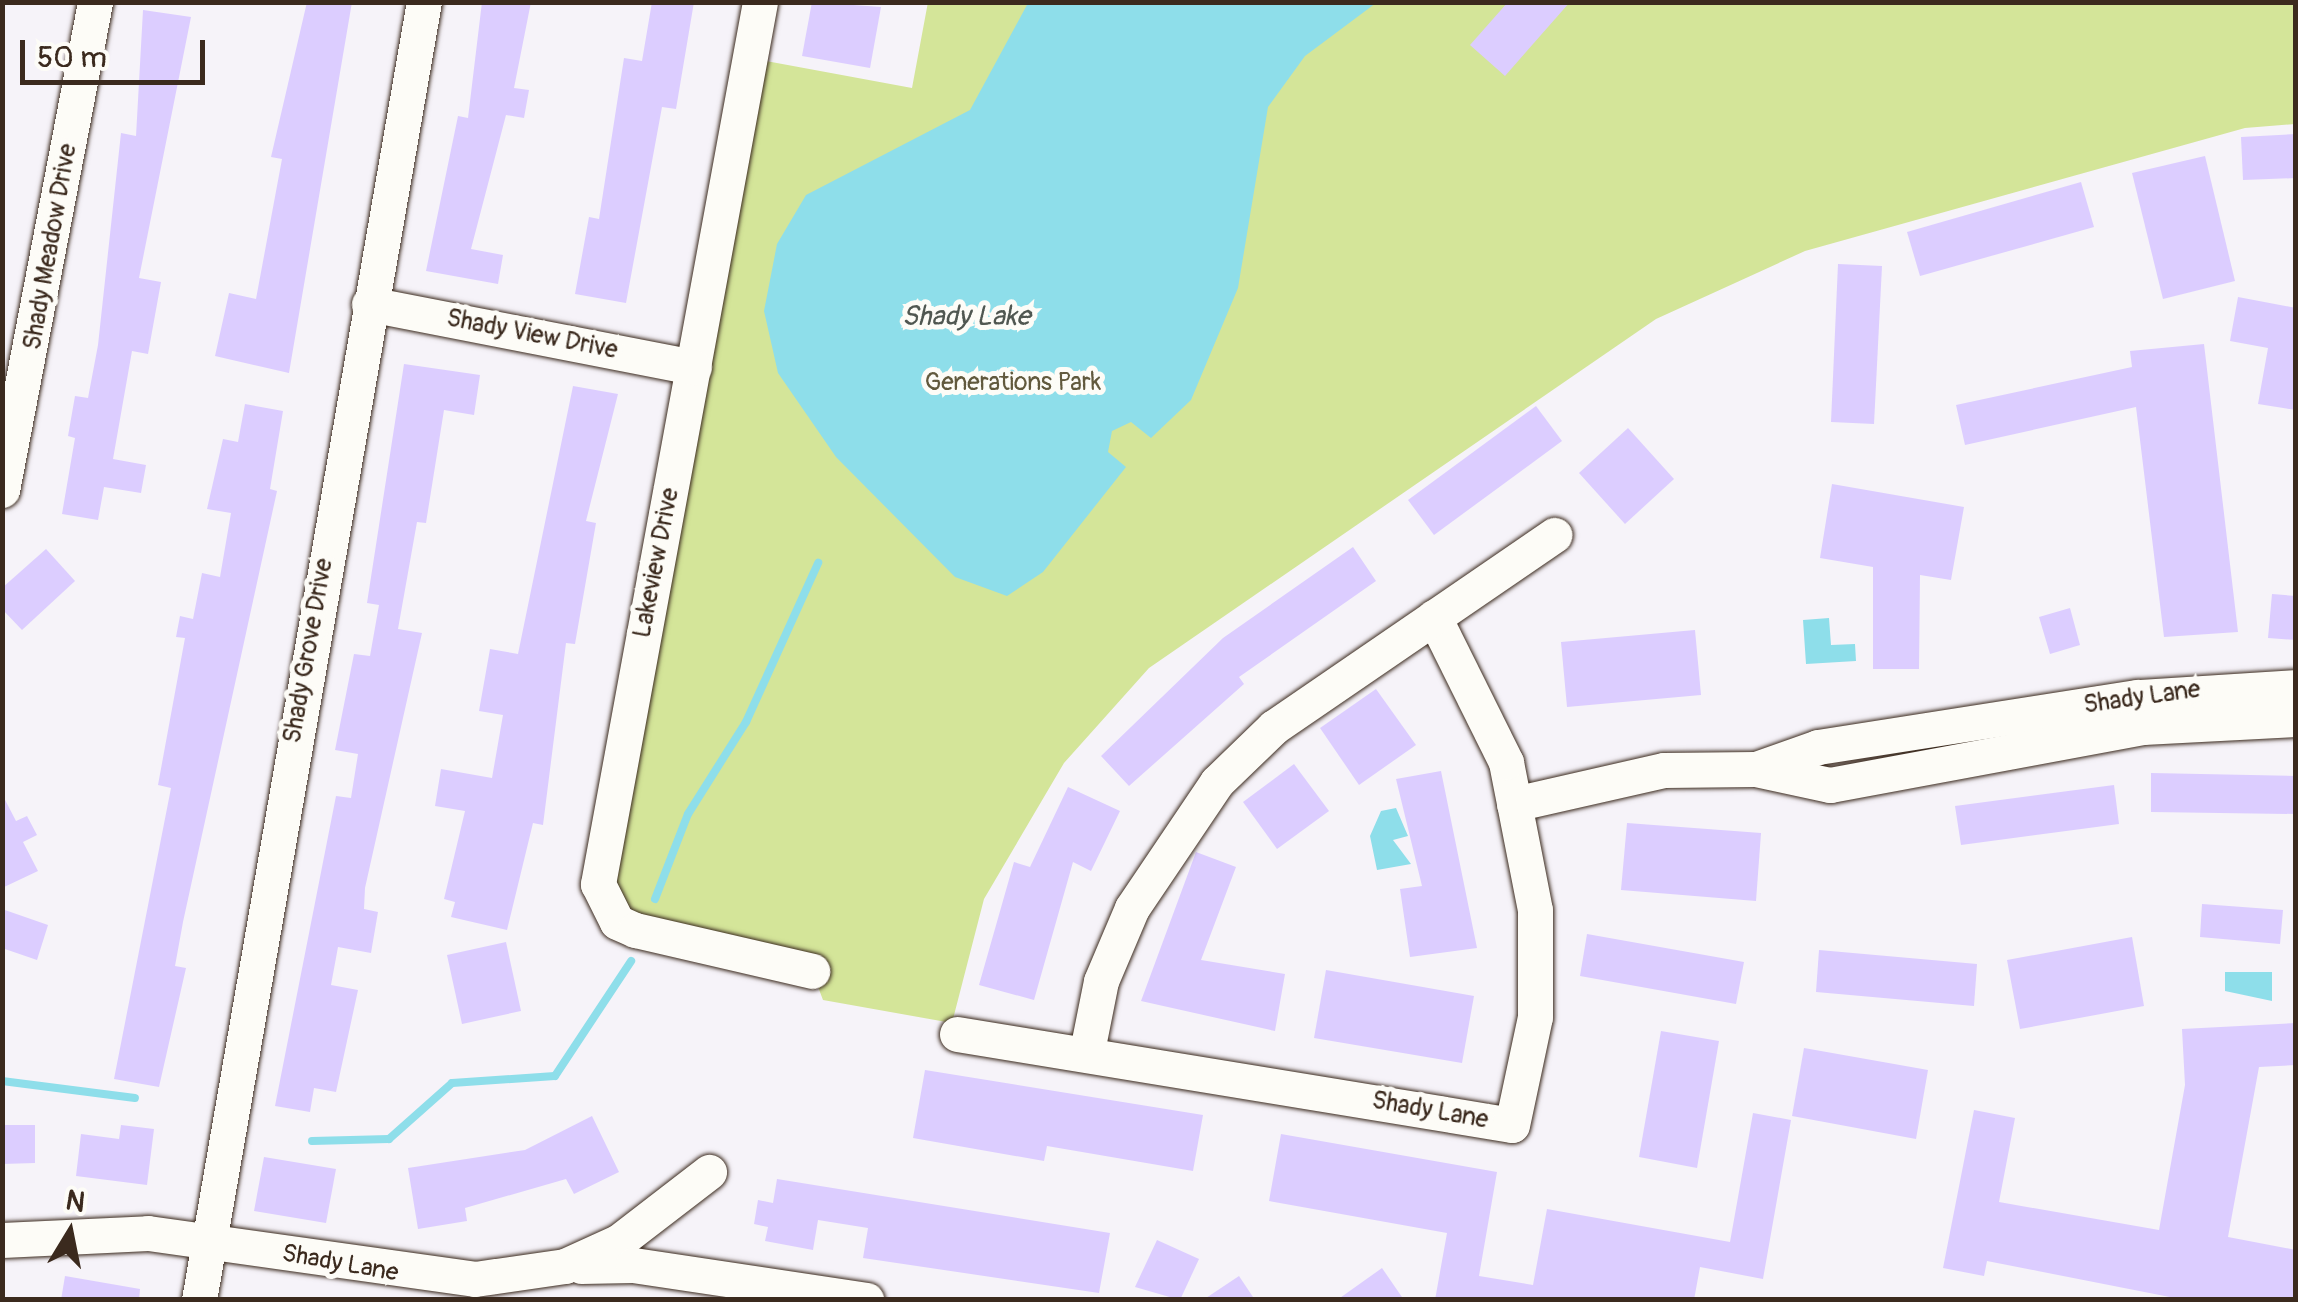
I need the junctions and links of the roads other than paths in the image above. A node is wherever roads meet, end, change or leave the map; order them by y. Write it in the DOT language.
graph roads {
  1 [pos="95,2"];
  2 [pos="424,2"];
  3 [pos="760,2"];
  4 [pos="369,304"];
  5 [pos="694,366"];
  6 [pos="2,490"];
  7 [pos="1554,534"];
  8 [pos="1434,617"];
  9 [pos="2296,686"];
  10 [pos="2296,718"];
  11 [pos="1755,769"];
  12 [pos="1514,804"];
  13 [pos="812,971"];
  14 [pos="957,1034"];
  15 [pos="1087,1051"];
  16 [pos="709,1172"];
  17 [pos="2,1240"];
  18 [pos="208,1240"];
  19 [pos="565,1266"];
  20 [pos="680,1285"];
  21 [pos="199,1300"];
  22 [pos="866,1300"];
  1 -- 6 [label="street, Shady Meadow Drive"];
  2 -- 4 [label="street, Shady Grove Drive"];
  3 -- 5 [label="street, Lakeview Drive"];
  4 -- 5 [label="street, Shady View Drive"];
  4 -- 18 [label="street, Shady Grove Drive"];
  5 -- 13 [label="street, Lakeview Drive"];
  7 -- 8 [label="street"];
  8 -- 12 [label="street, Shady Lane"];
  8 -- 15 [label="street"];
  9 -- 11 [label="street, Shady Lane"];
  10 -- 11 [label="street, Shady Lane"];
  11 -- 12 [label="street, Shady Lane"];
  12 -- 15 [label="street, Shady Lane"];
  14 -- 15 [label="street, Shady Lane"];
  16 -- 19 [label="street, Shady Lane"];
  17 -- 18 [label="street, Shady Lane"];
  18 -- 19 [label="street, Shady Lane"];
  18 -- 21 [label="street, Shady Grove Drive"];
  19 -- 20 [label="street"];
  20 -- 22 [label="street"];
}
